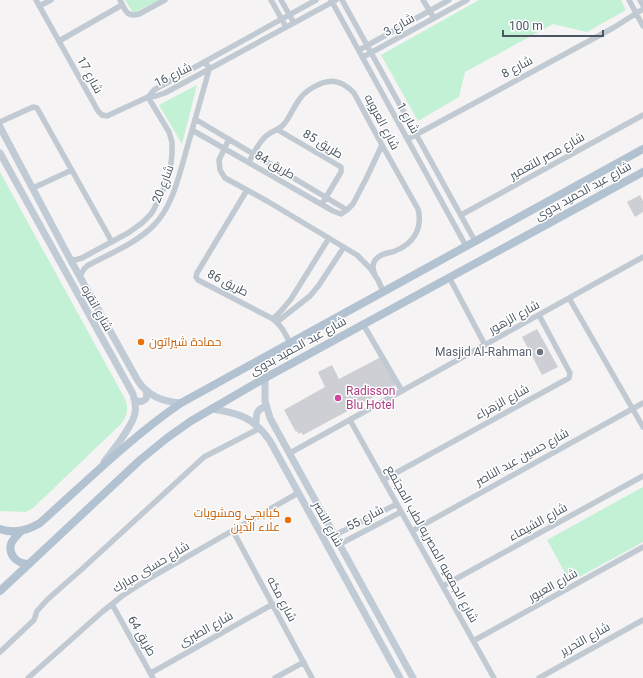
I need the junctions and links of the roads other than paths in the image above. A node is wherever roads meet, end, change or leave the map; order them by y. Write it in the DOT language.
graph roads {
  1 [pos="36,0"];
  2 [pos="51,0"];
  3 [pos="165,0"];
  4 [pos="271,0"];
  5 [pos="281,0"];
  6 [pos="316,0"];
  7 [pos="342,0"];
  8 [pos="423,0"];
  9 [pos="449,0"];
  10 [pos="467,0"];
  11 [pos="629,0"];
  12 [pos="640,0"];
  13 [pos="333,1"];
  14 [pos="121,3"];
  15 [pos="643,5"];
  16 [pos="40,6"];
  17 [pos="643,9"];
  18 [pos="429,11"];
  19 [pos="636,13"];
  20 [pos="290,14"];
  21 [pos="434,18"];
  22 [pos="281,19"];
  23 [pos="294,22"];
  24 [pos="643,26"];
  25 [pos="286,27"];
  26 [pos="59,41"];
  27 [pos="367,46"];
  28 [pos="359,50"];
  29 [pos="371,53"];
  30 [pos="363,57"];
  31 [pos="204,62"];
  32 [pos="208,70"];
  33 [pos="148,97"];
  34 [pos="643,116"];
  35 [pos="195,119"];
  36 [pos="0,122"];
  37 [pos="0,127"];
  38 [pos="192,130"];
  39 [pos="278,130"];
  40 [pos="416,134"];
  41 [pos="229,139"];
  42 [pos="408,139"];
  43 [pos="382,145"];
  44 [pos="224,148"];
  45 [pos="643,149"];
  46 [pos="0,153"];
  47 [pos="254,154"];
  48 [pos="248,162"];
  49 [pos="72,170"];
  50 [pos="641,175"];
  51 [pos="168,178"];
  52 [pos="177,181"];
  53 [pos="32,188"];
  54 [pos="247,190"];
  55 [pos="326,197"];
  56 [pos="322,204"];
  57 [pos="347,210"];
  58 [pos="461,215"];
  59 [pos="329,238"];
  60 [pos="475,241"];
  61 [pos="112,242"];
  62 [pos="466,246"];
  63 [pos="344,247"];
  64 [pos="643,258"];
  65 [pos="70,259"];
  66 [pos="375,275"];
  67 [pos="80,276"];
  68 [pos="449,277"];
  69 [pos="383,292"];
  70 [pos="569,298"];
  71 [pos="539,315"];
  72 [pos="275,320"];
  73 [pos="363,324"];
  74 [pos="290,343"];
  75 [pos="485,345"];
  76 [pos="265,378"];
  77 [pos="146,391"];
  78 [pos="402,391"];
  79 [pos="134,399"];
  80 [pos="643,403"];
  81 [pos="180,404"];
  82 [pos="266,407"];
  83 [pos="212,408"];
  84 [pos="633,409"];
  85 [pos="350,420"];
  86 [pos="258,426"];
  87 [pos="643,427"];
  88 [pos="290,453"];
  89 [pos="97,472"];
  90 [pos="643,476"];
  91 [pos="383,480"];
  92 [pos="298,493"];
  93 [pos="397,504"];
  94 [pos="401,512"];
  95 [pos="0,529"];
  96 [pos="233,530"];
  97 [pos="21,531"];
  98 [pos="412,531"];
  99 [pos="335,536"];
  100 [pos="340,544"];
  101 [pos="643,547"];
  102 [pos="29,564"];
  103 [pos="443,586"];
  104 [pos="0,591"];
  105 [pos="112,604"];
  106 [pos="273,604"];
  107 [pos="643,620"];
  108 [pos="474,641"];
  109 [pos="0,652"];
  110 [pos="304,662"];
  111 [pos="152,676"];
  112 [pos="28,678"];
  113 [pos="275,678"];
  114 [pos="312,678"];
  115 [pos="400,678"];
  116 [pos="413,678"];
  117 [pos="494,678"];
  118 [pos="539,678"];
  1 -- 16 [label="street, شارع 17"];
  2 -- 16 [label="street"];
  3 -- 14 [label="street"];
  4 -- 22 [label="street"];
  5 -- 20 [label="street"];
  6 -- 20 [label="street, شارع 16"];
  7 -- 27 [label="street, شارع 1"];
  8 -- 18 [label="street"];
  9 -- 18 [label="street, شارع 3"];
  10 -- 21 [label="street, شارع 3"];
  11 -- 19 [label="street"];
  12 -- 15 [label="street"];
  13 -- 23 [label="street, شارع 16"];
  13 -- 28 [label="street, شارع 1"];
  14 -- 26 [label="street"];
  16 -- 26 [label="street, شارع 17"];
  17 -- 19 [label="street, شارع 8"];
  18 -- 21 [label="street"];
  18 -- 27 [label="street, شارع 3"];
  19 -- 24 [label="street"];
  19 -- 40 [label="street, شارع 8"];
  20 -- 22 [label="street, شارع 16"];
  20 -- 23 [label="street"];
  21 -- 29 [label="street, شارع 3"];
  22 -- 25 [label="street"];
  22 -- 31 [label="street, شارع 16"];
  23 -- 25 [label="street, شارع 16"];
  25 -- 32 [label="street, شارع 16"];
  26 -- 33 [label="street, شارع 17"];
  27 -- 28 [label="street, شارع 3"];
  27 -- 29 [label="street, شارع 1"];
  28 -- 30 [label="street, شارع 1"];
  29 -- 30 [label="street, شارع 3"];
  29 -- 40 [label="street, شارع 1"];
  30 -- 42 [label="street, شارع 1"];
  31 -- 32 [label="street"];
  31 -- 33 [label="street, شارع 16"];
  32 -- 33 [label="street, شارع 16"];
  32 -- 35 [label="street, شارع 20"];
  33 -- 51 [label="street, شارع 20"];
  34 -- 58 [label="street, شارع مصر للتعمير"];
  35 -- 38 [label="street, شارع 20"];
  35 -- 41 [label="street, طريق 84"];
  36 -- 49 [label="street"];
  37 -- 53 [label="street, شارع انقره"];
  38 -- 44 [label="street, طريق 84"];
  38 -- 52 [label="street, شارع 20"];
  39 -- 43 [label="street, شارع العروبه"];
  39 -- 47 [label="street, شارع العروبه"];
  39 -- 55 [label="street, طريق 85"];
  40 -- 42 [label="street, شارع 8"];
  40 -- 58 [label="street, شارع 1"];
  41 -- 44 [label="street"];
  41 -- 47 [label="street, طريق 84"];
  42 -- 62 [label="street, شارع 1"];
  43 -- 57 [label="street"];
  43 -- 66 [label="street, شارع العروبه"];
  44 -- 48 [label="street, طريق 84"];
  44 -- 54 [label="street"];
  45 -- 60 [label="main road, شارع عبد الحميد بدوى"];
  46 -- 79 [label="street, شارع انقره"];
  47 -- 48 [label="street, شارع العروبه"];
  47 -- 55 [label="street, طريق 84"];
  48 -- 56 [label="street, طريق 84"];
  49 -- 53 [label="street"];
  49 -- 61 [label="street"];
  50 -- 68 [label="main road, شارع عبد الحميد بدوى"];
  51 -- 52 [label="street"];
  51 -- 61 [label="street, شارع 20"];
  52 -- 67 [label="street, شارع 20"];
  53 -- 65 [label="street, شارع انقره"];
  54 -- 59 [label="street"];
  54 -- 72 [label="street, طريق 86"];
  55 -- 56 [label="street, طريق 85"];
  55 -- 57 [label="street, طريق 84"];
  56 -- 57 [label="street, طريق 84"];
  58 -- 60 [label="street, شارع 1"];
  59 -- 63 [label="street"];
  59 -- 72 [label="street"];
  60 -- 62 [label="main road, شارع عبد الحميد بدوى"];
  61 -- 65 [label="street, شارع 20"];
  62 -- 69 [label="main road, شارع عبد الحميد بدوى"];
  63 -- 66 [label="street"];
  63 -- 72 [label="street"];
  64 -- 70 [label="street, شارع الزهور"];
  65 -- 67 [label="street, شارع انقره"];
  66 -- 69 [label="street"];
  67 -- 77 [label="street, شارع انقره"];
  68 -- 73 [label="main road, شارع عبد الحميد بدوى"];
  68 -- 75 [label="street"];
  69 -- 74 [label="main road, شارع عبد الحميد بدوى"];
  70 -- 71 [label="street, شارع الزهور"];
  70 -- 84 [label="street"];
  71 -- 75 [label="street, شارع الزهور"];
  71 -- 91 [label="street, شارع الزهراء"];
  72 -- 74 [label="street, طريق 86"];
  73 -- 76 [label="main road, شارع عبد الحميد بدوى"];
  73 -- 78 [label="street"];
  74 -- 81 [label="main road, شارع عبد الحميد بدوى"];
  75 -- 78 [label="street, شارع الزهور"];
  76 -- 82 [label="street, شارع النصر"];
  76 -- 83 [label="main road, شارع عبد الحميد بدوى"];
  77 -- 79 [label="street"];
  77 -- 81 [label="street, شارع انقره"];
  78 -- 85 [label="street, شارع الزهور"];
  79 -- 89 [label="street, شارع انقره"];
  80 -- 84 [label="street, شارع حسين عبد الناصر"];
  81 -- 89 [label="main road, شارع عبد الحميد بدوى"];
  82 -- 86 [label="street"];
  82 -- 88 [label="street, شارع النصر"];
  83 -- 86 [label="street, شارع النصر"];
  83 -- 102 [label="main road, شارع عبد الحميد بدوى"];
  84 -- 87 [label="street"];
  84 -- 98 [label="street, شارع حسين عبد الناصر"];
  85 -- 88 [label="street, شارع الزهور"];
  85 -- 91 [label="street, شارع الجمعيه المصريه لطب المجتمع"];
  86 -- 92 [label="street, شارع النصر"];
  86 -- 109 [label="street"];
  88 -- 99 [label="street, شارع النصر"];
  89 -- 97 [label="main road, شارع عبد الحميد بدوى"];
  90 -- 103 [label="street, شارع الشيماء"];
  91 -- 93 [label="street, شارع الجمعيه المصريه لطب المجتمع"];
  92 -- 96 [label="street, شارع حسنى مبارك"];
  92 -- 115 [label="street, شارع النصر"];
  93 -- 94 [label="street, شارع الجمعيه المصريه لطب المجتمع"];
  93 -- 99 [label="street, شارع 55"];
  94 -- 98 [label="street, شارع الجمعيه المصريه لطب المجتمع"];
  94 -- 100 [label="street, شارع 55"];
  95 -- 97 [label="main road, شارع عبد الحميد بدوى"];
  96 -- 105 [label="street, شارع حسنى مبارك"];
  96 -- 106 [label="street, شارع مكه"];
  97 -- 102 [label="main road"];
  98 -- 103 [label="street, شارع الجمعيه المصريه لطب المجتمع"];
  99 -- 100 [label="street, شارع النصر"];
  100 -- 116 [label="street, شارع النصر"];
  101 -- 108 [label="street, شارع العبور"];
  102 -- 104 [label="main road, شارع عبد الحميد بدوى"];
  103 -- 108 [label="street, شارع الجمعيه المصريه لطب المجتمع"];
  105 -- 111 [label="street, طريق 64"];
  105 -- 112 [label="street, شارع حسنى مبارك"];
  106 -- 110 [label="street, شارع مكه"];
  106 -- 111 [label="street, شارع الطبرى"];
  107 -- 118 [label="street, شارع التحرير"];
  108 -- 117 [label="street, شارع الجمعيه المصريه لطب المجتمع"];
  110 -- 113 [label="street"];
  110 -- 114 [label="street, شارع مكه"];
}
